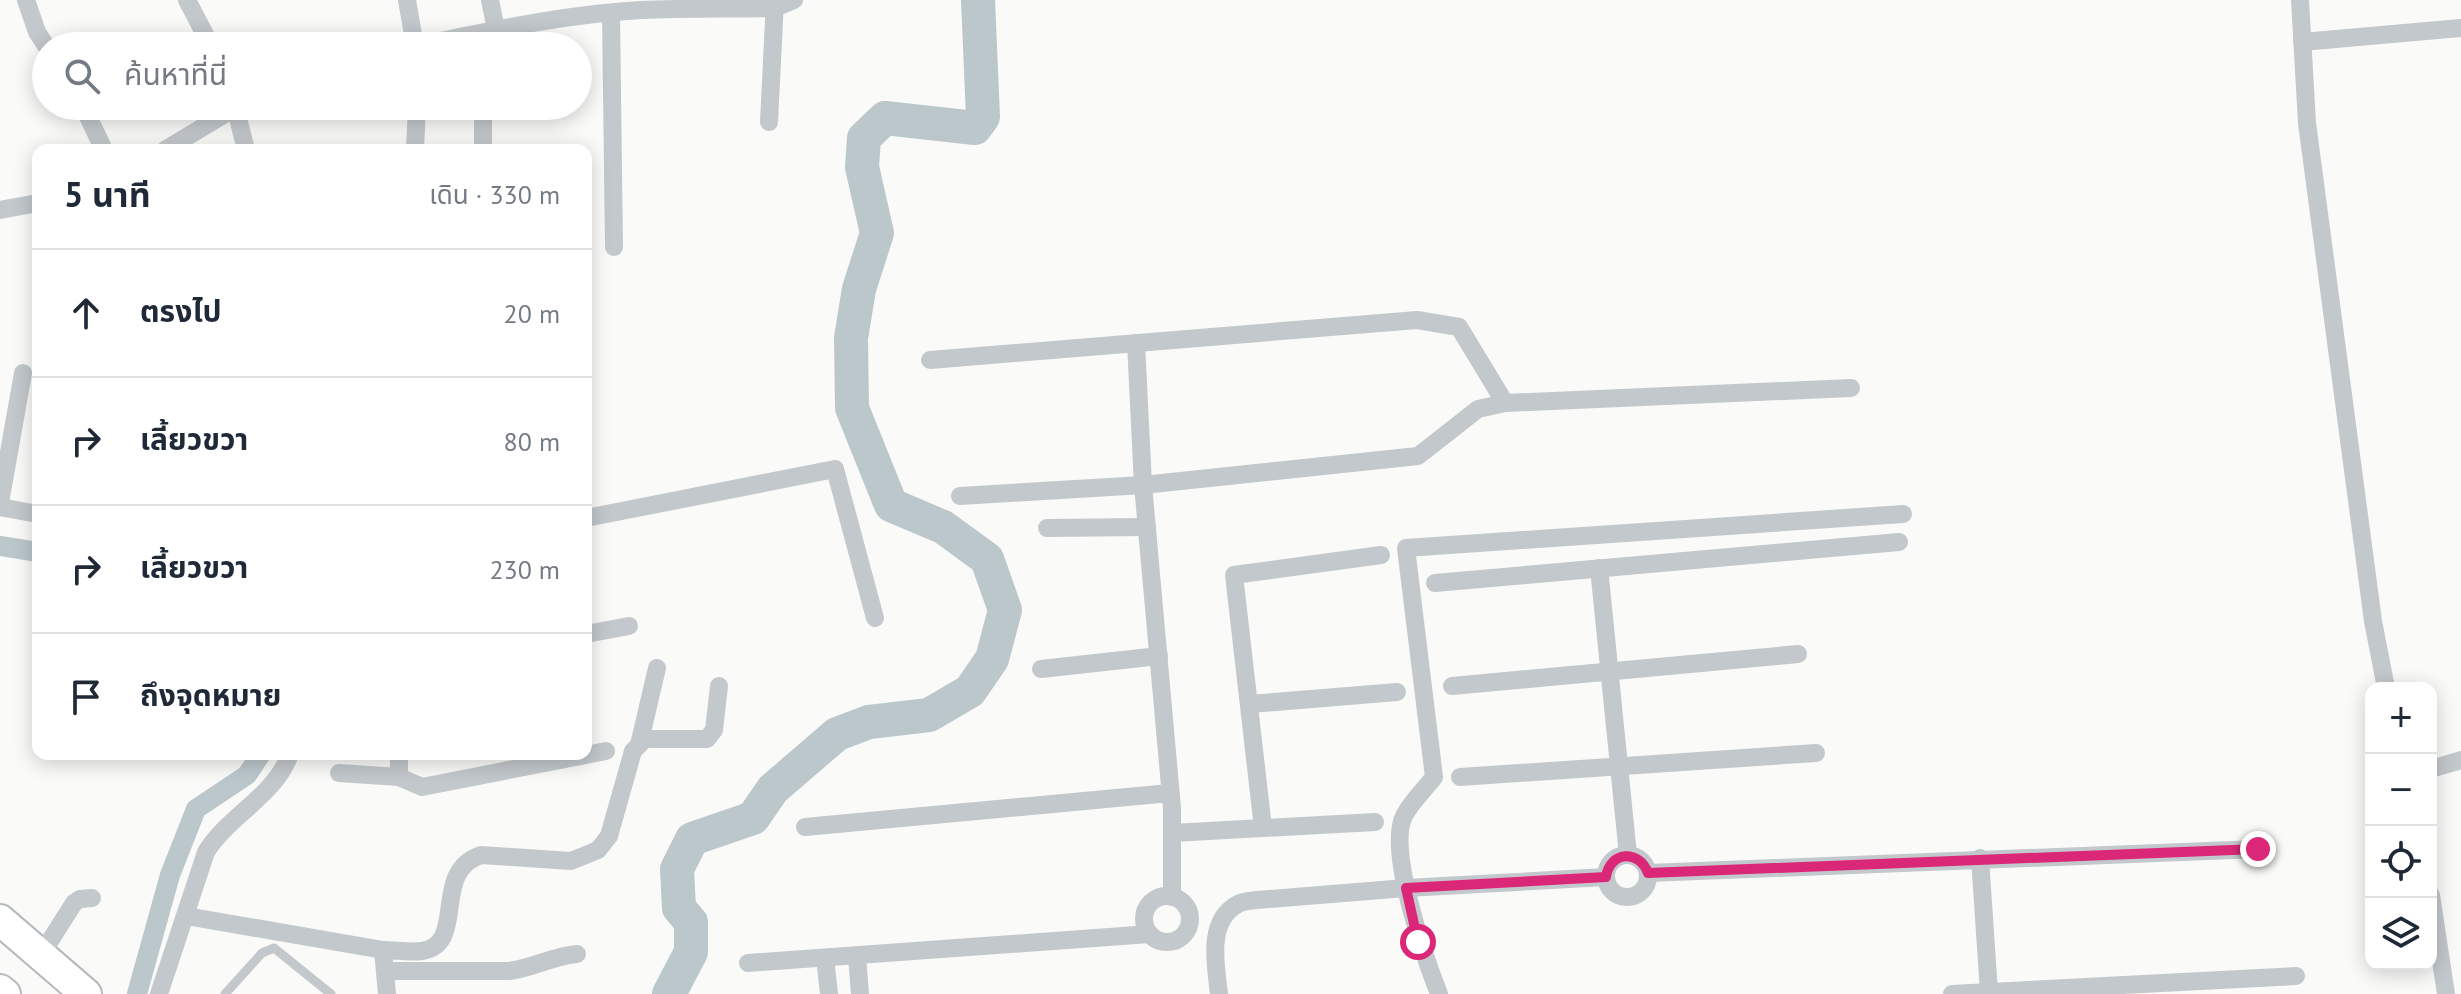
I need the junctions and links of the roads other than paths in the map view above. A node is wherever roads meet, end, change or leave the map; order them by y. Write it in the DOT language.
graph roads {
  1 [pos="26,0"];
  2 [pos="187,0"];
  3 [pos="407,0"];
  4 [pos="490,0"];
  5 [pos="794,0"];
  6 [pos="2300,0"];
  7 [pos="775,4"];
  8 [pos="640,5"];
  9 [pos="611,13"];
  10 [pos="2461,28"];
  11 [pos="37,32"];
  12 [pos="204,32"];
  13 [pos="413,32"];
  14 [pos="486,32"];
  15 [pos="508,32"];
  16 [pos="2302,42"];
  17 [pos="90,120"];
  18 [pos="215,120"];
  19 [pos="239,120"];
  20 [pos="416,120"];
  21 [pos="483,120"];
  22 [pos="769,122"];
  23 [pos="101,144"];
  24 [pos="175,144"];
  25 [pos="245,144"];
  26 [pos="415,144"];
  27 [pos="483,144"];
  28 [pos="32,204"];
  29 [pos="0,210"];
  30 [pos="614,247"];
  31 [pos="1136,343"];
  32 [pos="930,360"];
  33 [pos="23,373"];
  34 [pos="1851,388"];
  35 [pos="1505,403"];
  36 [pos="1143,485"];
  37 [pos="960,496"];
  38 [pos="0,505"];
  39 [pos="32,513"];
  40 [pos="1903,514"];
  41 [pos="592,517"];
  42 [pos="1147,527"];
  43 [pos="1047,528"];
  44 [pos="1899,542"];
  45 [pos="1381,555"];
  46 [pos="1599,568"];
  47 [pos="1435,583"];
  48 [pos="875,618"];
  49 [pos="629,626"];
  50 [pos="592,633"];
  51 [pos="1798,654"];
  52 [pos="1159,656"];
  53 [pos="657,668"];
  54 [pos="1041,669"];
  55 [pos="1609,671"];
  56 [pos="2385,682"];
  57 [pos="719,686"];
  58 [pos="1452,686"];
  59 [pos="1397,692"];
  60 [pos="1250,704"];
  61 [pos="639,745"];
  62 [pos="606,751"];
  63 [pos="1816,753"];
  64 [pos="592,754"];
  65 [pos="288,760"];
  66 [pos="399,760"];
  67 [pos="560,760"];
  68 [pos="2461,760"];
  69 [pos="1619,767"];
  70 [pos="2437,767"];
  71 [pos="339,773"];
  72 [pos="399,777"];
  73 [pos="1460,777"];
  74 [pos="1170,793"];
  75 [pos="1375,822"];
  76 [pos="805,827"];
  77 [pos="1263,828"];
  78 [pos="1172,833"];
  79 [pos="2258,849"];
  80 [pos="1628,855"];
  81 [pos="1980,858"];
  82 [pos="1648,873"];
  83 [pos="1606,877"];
  84 [pos="1406,888"];
  85 [pos="1172,897"];
  86 [pos="92,898"];
  87 [pos="2431,898"];
  88 [pos="186,916"];
  89 [pos="0,920"];
  90 [pos="1150,934"];
  91 [pos="383,950"];
  92 [pos="577,954"];
  93 [pos="41,955"];
  94 [pos="857,956"];
  95 [pos="825,958"];
  96 [pos="748,963"];
  97 [pos="386,971"];
  98 [pos="2296,976"];
  99 [pos="0,990"];
  100 [pos="1989,992"];
  101 [pos="5,994"];
  102 [pos="86,994"];
  103 [pos="159,994"];
  104 [pos="225,994"];
  105 [pos="331,994"];
  106 [pos="387,994"];
  107 [pos="829,994"];
  108 [pos="860,994"];
  109 [pos="1219,994"];
  110 [pos="1439,994"];
  111 [pos="1952,994"];
  112 [pos="2446,994"];
  1 -- 11 [label="street"];
  2 -- 12 [label="street"];
  3 -- 13 [label="street"];
  4 -- 14 [label="street"];
  5 -- 7 [label="street"];
  6 -- 16 [label="street"];
  7 -- 8 [label="street"];
  7 -- 22 [label="street"];
  8 -- 9 [label="street"];
  9 -- 15 [label="street"];
  9 -- 30 [label="street"];
  10 -- 16 [label="street"];
  16 -- 56 [label="street"];
  17 -- 23 [label="street"];
  18 -- 24 [label="street"];
  19 -- 25 [label="street"];
  20 -- 26 [label="street"];
  21 -- 27 [label="street"];
  28 -- 29 [label="street"];
  31 -- 32 [label="street"];
  31 -- 35 [label="street"];
  31 -- 36 [label="street"];
  33 -- 38 [label="street"];
  34 -- 35 [label="street"];
  35 -- 36 [label="street"];
  36 -- 37 [label="street"];
  36 -- 42 [label="street"];
  38 -- 39 [label="street"];
  40 -- 84 [label="street"];
  41 -- 48 [label="street"];
  42 -- 43 [label="street"];
  42 -- 52 [label="street"];
  44 -- 46 [label="street"];
  45 -- 60 [label="street"];
  46 -- 47 [label="street"];
  46 -- 55 [label="street"];
  49 -- 50 [label="street"];
  51 -- 55 [label="street"];
  52 -- 54 [label="street"];
  52 -- 74 [label="street"];
  53 -- 61 [label="street"];
  55 -- 58 [label="street"];
  55 -- 69 [label="street"];
  57 -- 61 [label="street"];
  59 -- 60 [label="street"];
  60 -- 77 [label="street"];
  61 -- 91 [label="street"];
  62 -- 64 [label="street"];
  63 -- 69 [label="street"];
  65 -- 88 [label="street"];
  66 -- 72 [label="street"];
  67 -- 72 [label="street"];
  68 -- 70 [label="street"];
  69 -- 73 [label="street"];
  69 -- 80 [label="street"];
  71 -- 72 [label="street"];
  74 -- 76 [label="street"];
  74 -- 78 [label="street"];
  75 -- 77 [label="street"];
  77 -- 78 [label="street"];
  78 -- 85 [label="street"];
  79 -- 81 [label="street"];
  80 -- 82 [label="street"];
  80 -- 83 [label="street"];
  81 -- 82 [label="street"];
  81 -- 100 [label="street"];
  82 -- 83 [label="street"];
  83 -- 84 [label="street"];
  84 -- 109 [label="street"];
  84 -- 110 [label="street"];
  85 -- 90 [label="street"];
  85 -- 90 [label="street"];
  86 -- 93 [label="street"];
  87 -- 112 [label="street"];
  88 -- 91 [label="street"];
  88 -- 103 [label="street"];
  89 -- 93 [label="main road"];
  90 -- 94 [label="street"];
  91 -- 97 [label="street"];
  92 -- 97 [label="street"];
  93 -- 102 [label="main road"];
  94 -- 95 [label="street"];
  94 -- 108 [label="street"];
  95 -- 96 [label="street"];
  95 -- 107 [label="street"];
  97 -- 106 [label="street"];
  98 -- 100 [label="street"];
  99 -- 101 [label="main road"];
  100 -- 111 [label="street"];
  104 -- 105 [label="lane"];
}
